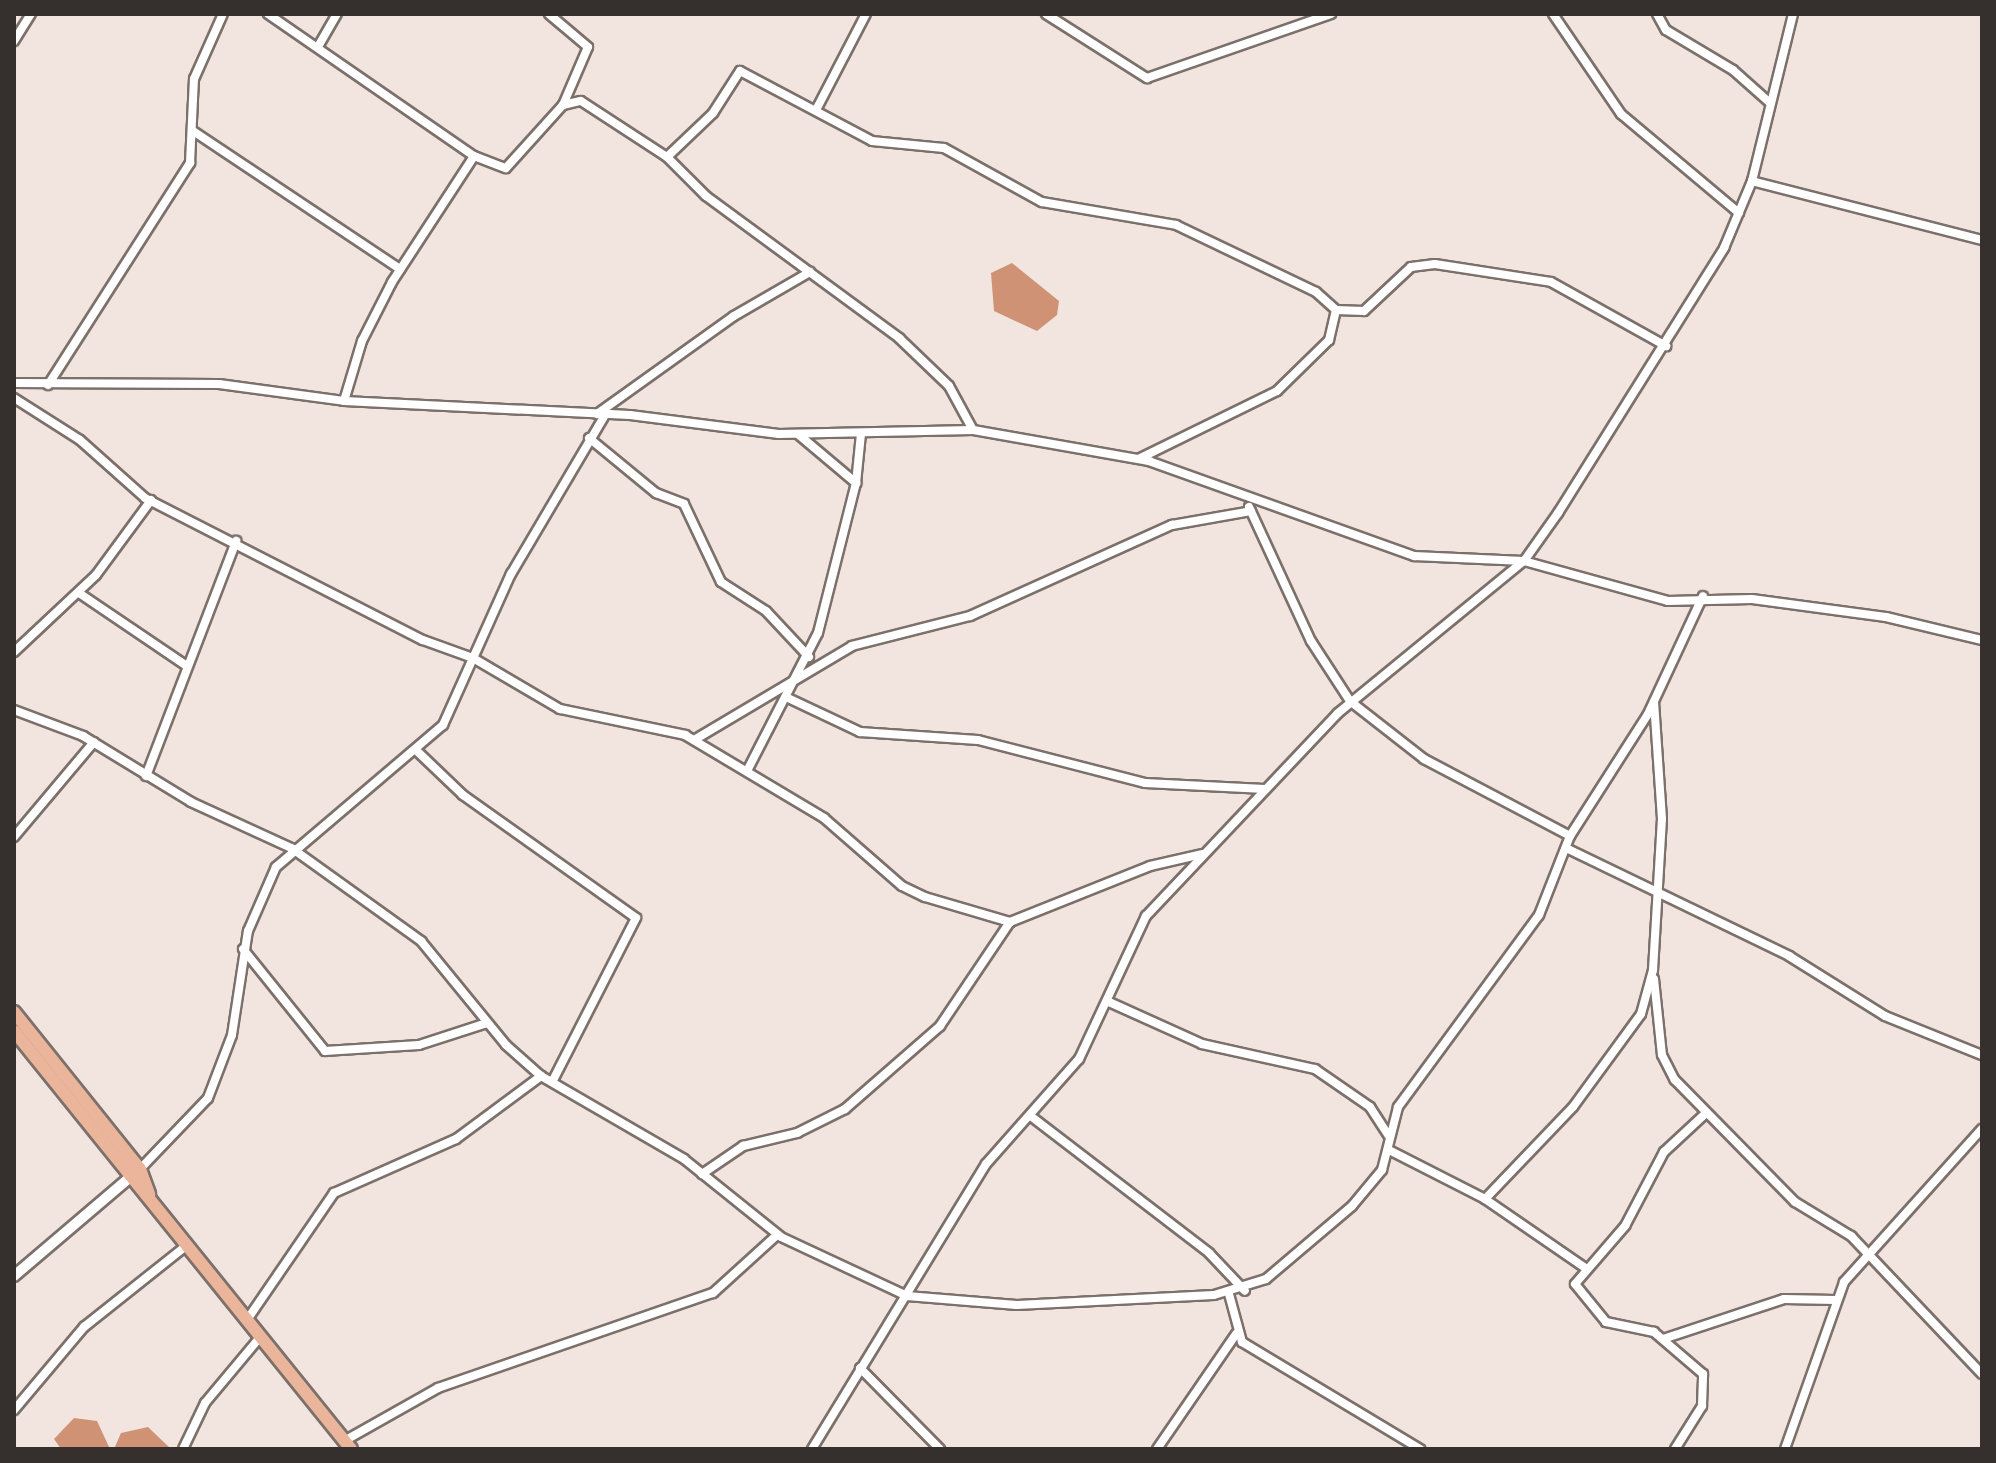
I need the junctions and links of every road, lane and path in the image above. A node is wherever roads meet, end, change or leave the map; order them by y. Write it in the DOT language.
graph roads {
  1 [pos="31,14"];
  2 [pos="223,14"];
  3 [pos="268,14"];
  4 [pos="337,14"];
  5 [pos="549,14"];
  6 [pos="866,14"];
  7 [pos="1046,14"];
  8 [pos="1331,14"];
  9 [pos="1553,14"];
  10 [pos="1657,14"];
  11 [pos="1793,14"];
  12 [pos="14,41"];
  13 [pos="319,45"];
  14 [pos="1769,102"];
  15 [pos="563,105"];
  16 [pos="816,110"];
  17 [pos="193,131"];
  18 [pos="474,156"];
  19 [pos="667,157"];
  20 [pos="1752,181"];
  21 [pos="1739,213"];
  22 [pos="1982,240"];
  23 [pos="400,269"];
  24 [pos="810,272"];
  25 [pos="1336,310"];
  26 [pos="1666,346"];
  27 [pos="14,383"];
  28 [pos="48,385"];
  29 [pos="14,398"];
  30 [pos="344,401"];
  31 [pos="601,415"];
  32 [pos="973,430"];
  33 [pos="861,434"];
  34 [pos="799,435"];
  35 [pos="589,438"];
  36 [pos="1138,459"];
  37 [pos="856,483"];
  38 [pos="151,500"];
  39 [pos="1247,501"];
  40 [pos="1251,511"];
  41 [pos="236,541"];
  42 [pos="1524,561"];
  43 [pos="79,593"];
  44 [pos="1703,596"];
  45 [pos="1982,640"];
  46 [pos="14,652"];
  47 [pos="809,657"];
  48 [pos="473,658"];
  49 [pos="187,666"];
  50 [pos="798,680"];
  51 [pos="788,698"];
  52 [pos="1350,701"];
  53 [pos="1654,701"];
  54 [pos="14,710"];
  55 [pos="694,740"];
  56 [pos="94,742"];
  57 [pos="418,752"];
  58 [pos="747,771"];
  59 [pos="146,776"];
  60 [pos="1265,789"];
  61 [pos="1570,836"];
  62 [pos="14,837"];
  63 [pos="1566,848"];
  64 [pos="293,849"];
  65 [pos="1202,854"];
  66 [pos="1657,893"];
  67 [pos="1010,922"];
  68 [pos="243,949"];
  69 [pos="1653,970"];
  70 [pos="1109,1002"];
  71 [pos="14,1012"];
  72 [pos="487,1023"];
  73 [pos="14,1031"];
  74 [pos="1982,1055"];
  75 [pos="541,1076"];
  76 [pos="552,1082"];
  77 [pos="1706,1113"];
  78 [pos="1032,1117"];
  79 [pos="1982,1129"];
  80 [pos="1389,1136"];
  81 [pos="1389,1150"];
  82 [pos="135,1173"];
  83 [pos="702,1174"];
  84 [pos="1485,1199"];
  85 [pos="777,1235"];
  86 [pos="187,1245"];
  87 [pos="1867,1252"];
  88 [pos="1587,1269"];
  89 [pos="14,1276"];
  90 [pos="1245,1291"];
  91 [pos="1229,1294"];
  92 [pos="907,1296"];
  93 [pos="1835,1300"];
  94 [pos="247,1320"];
  95 [pos="1236,1334"];
  96 [pos="261,1336"];
  97 [pos="1663,1339"];
  98 [pos="860,1368"];
  99 [pos="1982,1374"];
  100 [pos="14,1410"];
  101 [pos="347,1445"];
  102 [pos="1162,1447"];
  103 [pos="183,1449"];
  104 [pos="812,1449"];
  105 [pos="940,1449"];
  106 [pos="1420,1449"];
  107 [pos="1675,1449"];
  108 [pos="1785,1449"];
  1 -- 12 [label="street"];
  2 -- 17 [label="street"];
  3 -- 13 [label="street"];
  4 -- 13 [label="street"];
  5 -- 15 [label="street"];
  6 -- 16 [label="street"];
  7 -- 8 [label="street"];
  9 -- 21 [label="street"];
  10 -- 14 [label="street"];
  11 -- 14 [label="street"];
  13 -- 18 [label="street"];
  14 -- 20 [label="street"];
  15 -- 18 [label="street"];
  15 -- 19 [label="street"];
  16 -- 19 [label="street"];
  16 -- 25 [label="street"];
  17 -- 23 [label="street"];
  17 -- 28 [label="street"];
  18 -- 23 [label="street"];
  19 -- 24 [label="street"];
  20 -- 21 [label="street"];
  20 -- 22 [label="street"];
  21 -- 26 [label="street"];
  23 -- 30 [label="street"];
  24 -- 31 [label="street"];
  24 -- 32 [label="street"];
  25 -- 26 [label="street"];
  25 -- 36 [label="street"];
  26 -- 42 [label="street"];
  27 -- 28 [label="street"];
  28 -- 30 [label="street"];
  29 -- 38 [label="street"];
  30 -- 31 [label="street"];
  31 -- 34 [label="street"];
  31 -- 35 [label="street"];
  32 -- 33 [label="street"];
  32 -- 36 [label="street"];
  33 -- 34 [label="street"];
  33 -- 37 [label="street"];
  34 -- 37 [label="street"];
  35 -- 47 [label="street"];
  35 -- 48 [label="street"];
  36 -- 39 [label="street"];
  37 -- 47 [label="street"];
  38 -- 41 [label="street"];
  38 -- 43 [label="street"];
  39 -- 40 [label="street"];
  39 -- 42 [label="street"];
  40 -- 50 [label="street"];
  40 -- 52 [label="street"];
  41 -- 48 [label="street"];
  41 -- 49 [label="street"];
  42 -- 44 [label="street"];
  42 -- 52 [label="street"];
  43 -- 46 [label="street"];
  43 -- 49 [label="street"];
  44 -- 45 [label="street"];
  44 -- 53 [label="street"];
  47 -- 50 [label="street"];
  48 -- 55 [label="street"];
  48 -- 57 [label="street"];
  49 -- 59 [label="street"];
  50 -- 51 [label="street"];
  50 -- 55 [label="street"];
  51 -- 58 [label="street"];
  51 -- 60 [label="street"];
  52 -- 60 [label="street"];
  52 -- 61 [label="street"];
  53 -- 61 [label="street"];
  53 -- 66 [label="street"];
  54 -- 56 [label="street"];
  55 -- 58 [label="street"];
  56 -- 59 [label="street"];
  56 -- 62 [label="street"];
  57 -- 64 [label="street"];
  57 -- 76 [label="street"];
  58 -- 67 [label="street"];
  59 -- 64 [label="street"];
  60 -- 65 [label="street"];
  61 -- 63 [label="street"];
  63 -- 66 [label="street"];
  63 -- 80 [label="street"];
  64 -- 68 [label="street"];
  64 -- 72 [label="street"];
  65 -- 67 [label="street"];
  65 -- 70 [label="street"];
  66 -- 69 [label="street"];
  66 -- 74 [label="street"];
  67 -- 83 [label="street"];
  68 -- 72 [label="street"];
  68 -- 82 [label="street"];
  69 -- 77 [label="street"];
  69 -- 84 [label="street"];
  70 -- 78 [label="street"];
  70 -- 80 [label="street"];
  71 -- 82 [label="main road"];
  72 -- 75 [label="street"];
  73 -- 82 [label="main road"];
  75 -- 76 [label="street"];
  75 -- 94 [label="street"];
  76 -- 83 [label="street"];
  77 -- 87 [label="street"];
  77 -- 88 [label="street"];
  78 -- 90 [label="street"];
  78 -- 92 [label="street"];
  79 -- 87 [label="street"];
  80 -- 81 [label="street"];
  81 -- 84 [label="street"];
  81 -- 90 [label="street"];
  82 -- 86 [label="main road"];
  82 -- 89 [label="street"];
  83 -- 85 [label="street"];
  84 -- 88 [label="street"];
  85 -- 92 [label="street"];
  85 -- 101 [label="street"];
  86 -- 94 [label="main road"];
  86 -- 100 [label="street"];
  87 -- 93 [label="street"];
  87 -- 99 [label="street"];
  88 -- 97 [label="street"];
  90 -- 91 [label="street"];
  91 -- 92 [label="street"];
  91 -- 95 [label="street"];
  92 -- 98 [label="street"];
  93 -- 97 [label="street"];
  93 -- 108 [label="street"];
  94 -- 96 [label="main road"];
  95 -- 102 [label="street"];
  95 -- 106 [label="street"];
  96 -- 101 [label="main road"];
  96 -- 103 [label="street"];
  97 -- 107 [label="street"];
  98 -- 104 [label="street"];
  98 -- 105 [label="street"];
}
